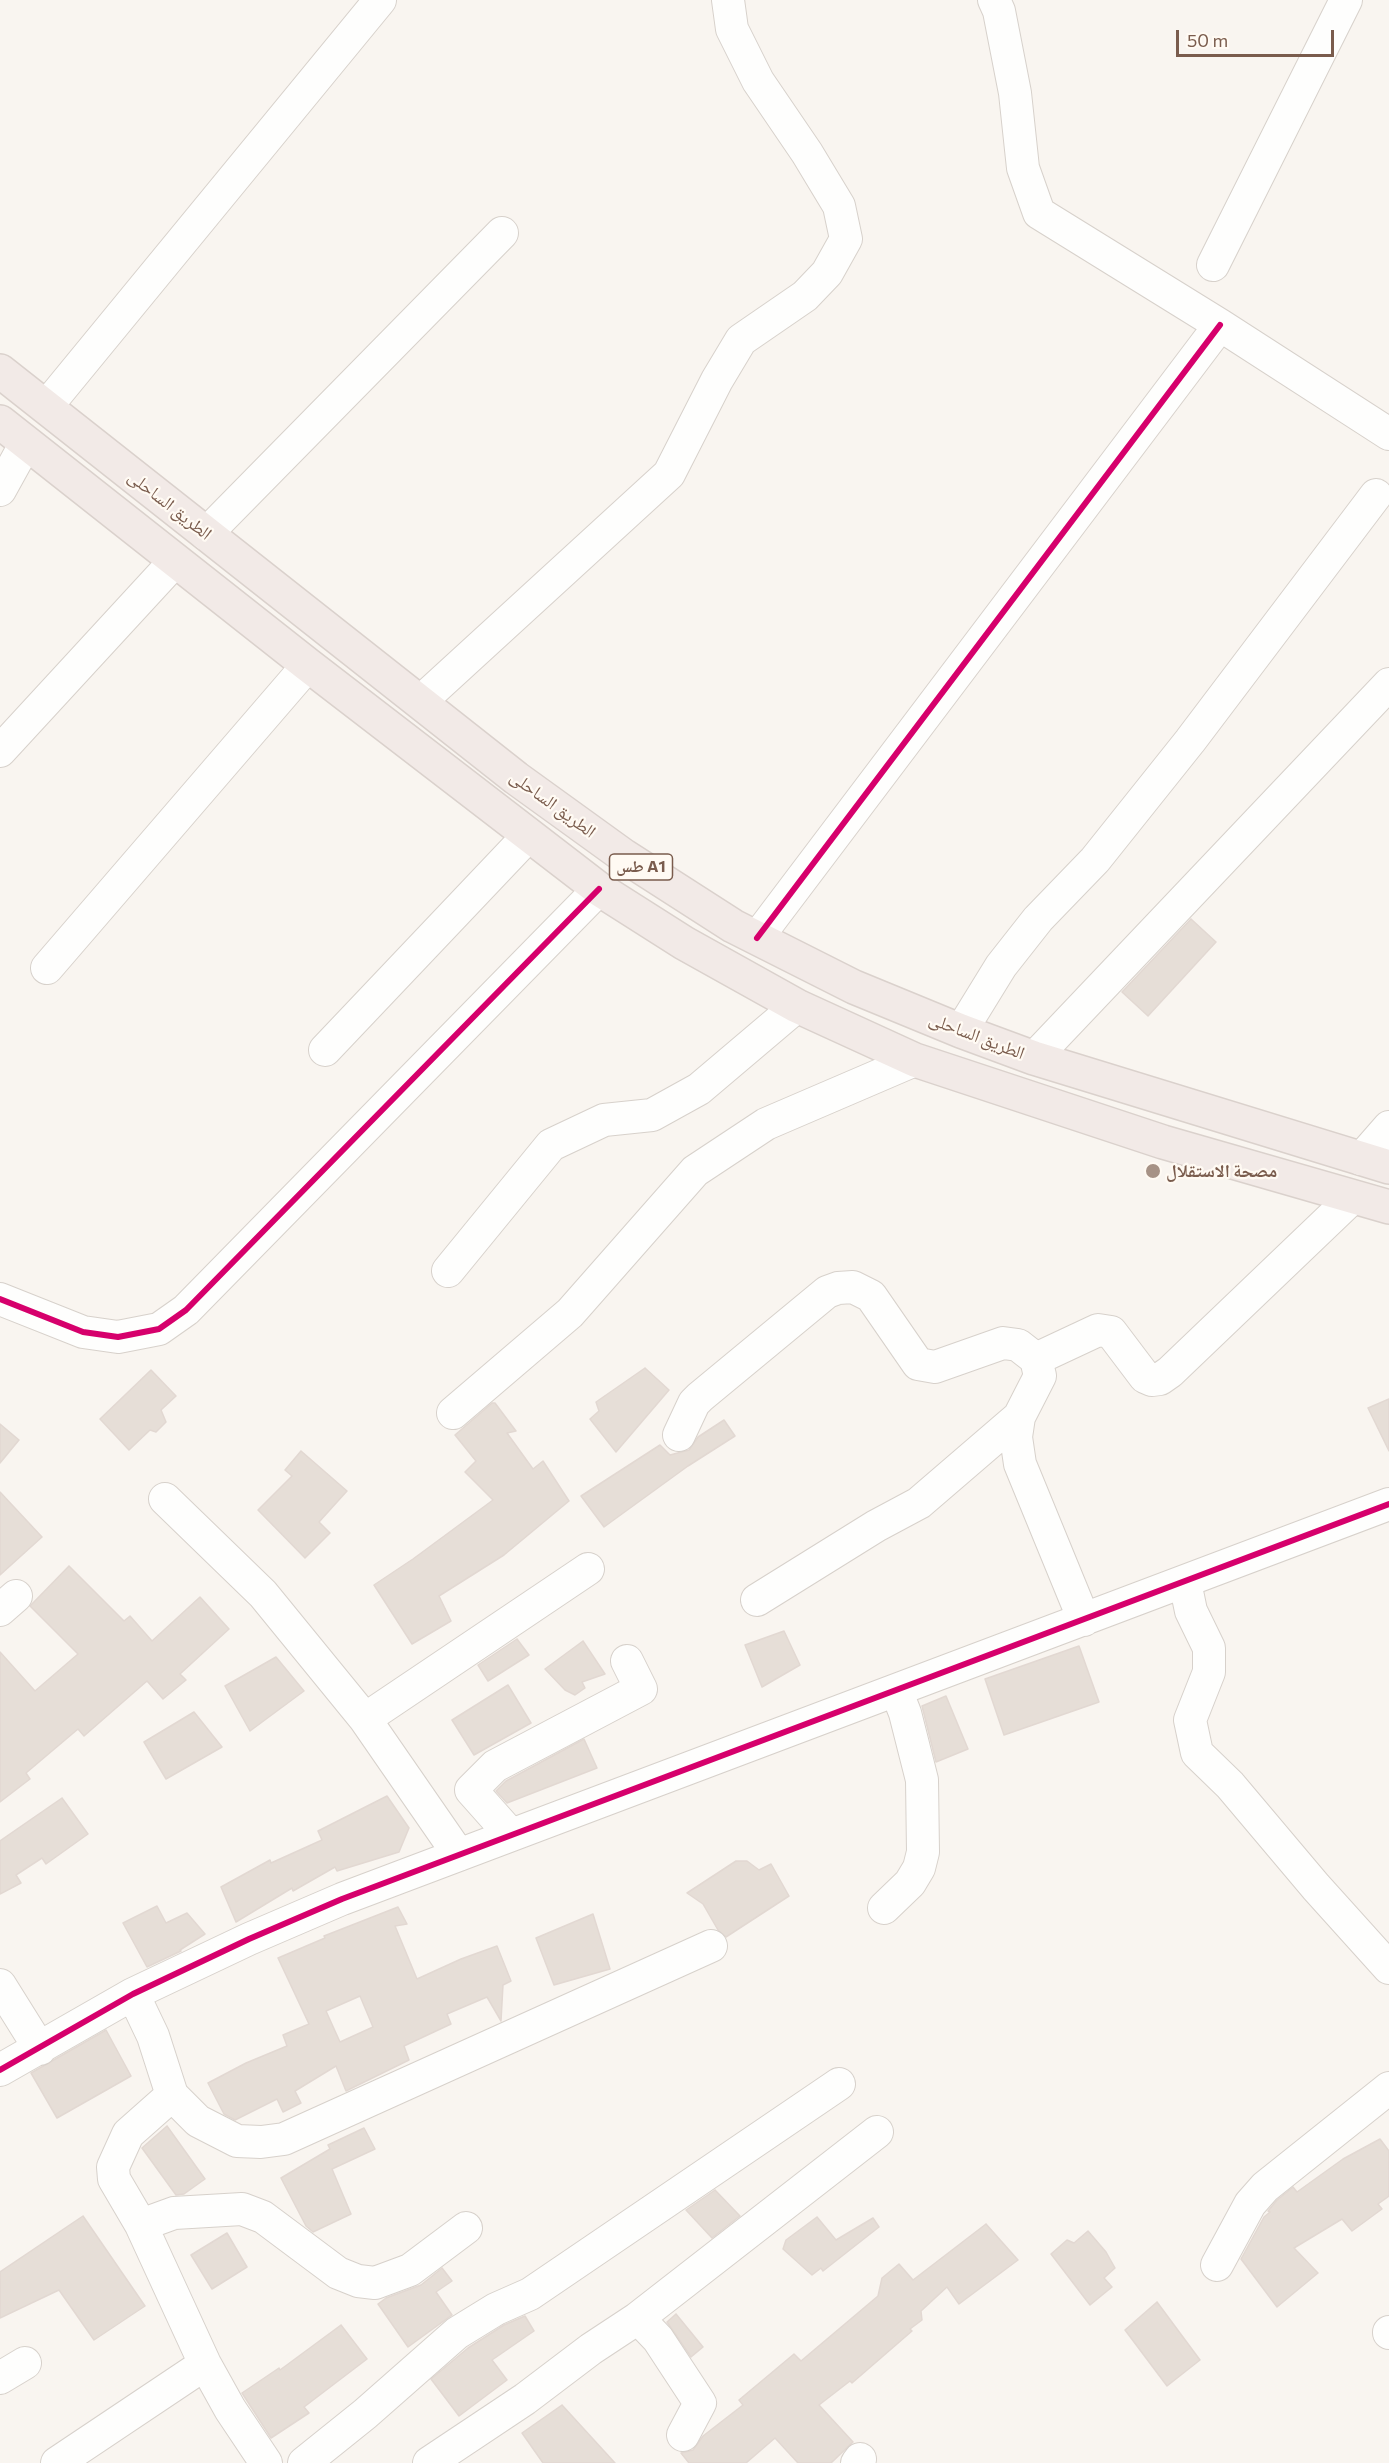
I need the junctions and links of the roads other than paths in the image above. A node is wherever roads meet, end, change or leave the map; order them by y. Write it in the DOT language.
graph roads {
  1 [pos="380,0"];
  2 [pos="728,0"];
  3 [pos="994,0"];
  4 [pos="1347,0"];
  5 [pos="502,233"];
  6 [pos="1213,265"];
  7 [pos="1220,325"];
  8 [pos="0,371"];
  9 [pos="46,408"];
  10 [pos="0,422"];
  11 [pos="1389,434"];
  12 [pos="26,443"];
  13 [pos="0,490"];
  14 [pos="1376,495"];
  15 [pos="206,534"];
  16 [pos="175,561"];
  17 [pos="308,665"];
  18 [pos="1389,684"];
  19 [pos="420,702"];
  20 [pos="0,752"];
  21 [pos="529,835"];
  22 [pos="599,888"];
  23 [pos="757,938"];
  24 [pos="47,968"];
  25 [pos="797,1006"];
  26 [pos="961,1031"];
  27 [pos="325,1050"];
  28 [pos="1034,1058"];
  29 [pos="915,1060"];
  30 [pos="1389,1127"];
  31 [pos="1375,1163"];
  32 [pos="1353,1197"];
  33 [pos="1389,1208"];
  34 [pos="448,1271"];
  35 [pos="0,1299"];
  36 [pos="1036,1359"];
  37 [pos="453,1413"];
  38 [pos="1019,1417"];
  39 [pos="679,1435"];
  40 [pos="165,1499"];
  41 [pos="1389,1504"];
  42 [pos="588,1569"];
  43 [pos="1185,1582"];
  44 [pos="757,1600"];
  45 [pos="1084,1620"];
  46 [pos="627,1661"];
  47 [pos="896,1690"];
  48 [pos="365,1719"];
  49 [pos="510,1836"];
  50 [pos="459,1855"];
  51 [pos="884,1908"];
  52 [pos="711,1946"];
  53 [pos="1389,1968"];
  54 [pos="0,1985"];
  55 [pos="134,1994"];
  56 [pos="40,2049"];
  57 [pos="0,2070"];
  58 [pos="839,2084"];
  59 [pos="1389,2088"];
  60 [pos="172,2095"];
  61 [pos="877,2132"];
  62 [pos="141,2225"];
  63 [pos="466,2228"];
  64 [pos="1217,2265"];
  65 [pos="638,2318"];
  66 [pos="205,2364"];
  67 [pos="682,2435"];
  68 [pos="57,2463"];
  69 [pos="266,2463"];
  70 [pos="304,2463"];
  71 [pos="429,2463"];
  1 -- 9 [label="street"];
  2 -- 19 [label="street"];
  3 -- 7 [label="street"];
  4 -- 6 [label="street"];
  5 -- 15 [label="street"];
  7 -- 11 [label="street"];
  7 -- 23 [label="street"];
  8 -- 9 [label="highway, الطريق الساحلى / طس A1"];
  9 -- 15 [label="highway, الطريق الساحلى / طس A1"];
  10 -- 12 [label="highway, الطريق الساحلى / طس A1"];
  12 -- 13 [label="street"];
  12 -- 16 [label="highway, الطريق الساحلى / طس A1"];
  14 -- 26 [label="street"];
  15 -- 19 [label="highway, الطريق الساحلى / طس A1"];
  16 -- 17 [label="highway, الطريق الساحلى / طس A1"];
  16 -- 20 [label="street"];
  17 -- 21 [label="highway, الطريق الساحلى / طس A1"];
  17 -- 24 [label="street"];
  18 -- 28 [label="street"];
  19 -- 23 [label="highway, الطريق الساحلى / طس A1"];
  21 -- 22 [label="highway, الطريق الساحلى / طس A1"];
  21 -- 27 [label="street"];
  22 -- 25 [label="highway, الطريق الساحلى / طس A1"];
  22 -- 35 [label="street"];
  23 -- 26 [label="highway, الطريق الساحلى / طس A1"];
  25 -- 29 [label="highway, الطريق الساحلى / طس A1"];
  25 -- 34 [label="street"];
  26 -- 28 [label="highway, الطريق الساحلى / طس A1"];
  28 -- 31 [label="highway, الطريق الساحلى / طس A1"];
  29 -- 32 [label="highway, الطريق الساحلى / طس A1"];
  29 -- 37 [label="street"];
  30 -- 31 [label="street"];
  32 -- 33 [label="highway, الطريق الساحلى / طس A1"];
  32 -- 36 [label="street"];
  36 -- 38 [label="street"];
  36 -- 39 [label="street"];
  38 -- 44 [label="street"];
  38 -- 45 [label="street"];
  40 -- 48 [label="street"];
  41 -- 43 [label="street"];
  42 -- 48 [label="street"];
  43 -- 45 [label="street"];
  43 -- 53 [label="street"];
  45 -- 47 [label="street"];
  46 -- 49 [label="street"];
  47 -- 49 [label="street"];
  47 -- 51 [label="street"];
  48 -- 50 [label="street"];
  49 -- 50 [label="street"];
  50 -- 55 [label="street"];
  52 -- 60 [label="street"];
  54 -- 56 [label="street"];
  55 -- 56 [label="street"];
  55 -- 60 [label="street"];
  56 -- 57 [label="street"];
  58 -- 70 [label="street"];
  59 -- 64 [label="street"];
  60 -- 62 [label="street"];
  61 -- 65 [label="street"];
  62 -- 63 [label="street"];
  62 -- 66 [label="street"];
  65 -- 67 [label="street"];
  65 -- 71 [label="street"];
  66 -- 68 [label="street"];
  66 -- 69 [label="street"];
}
